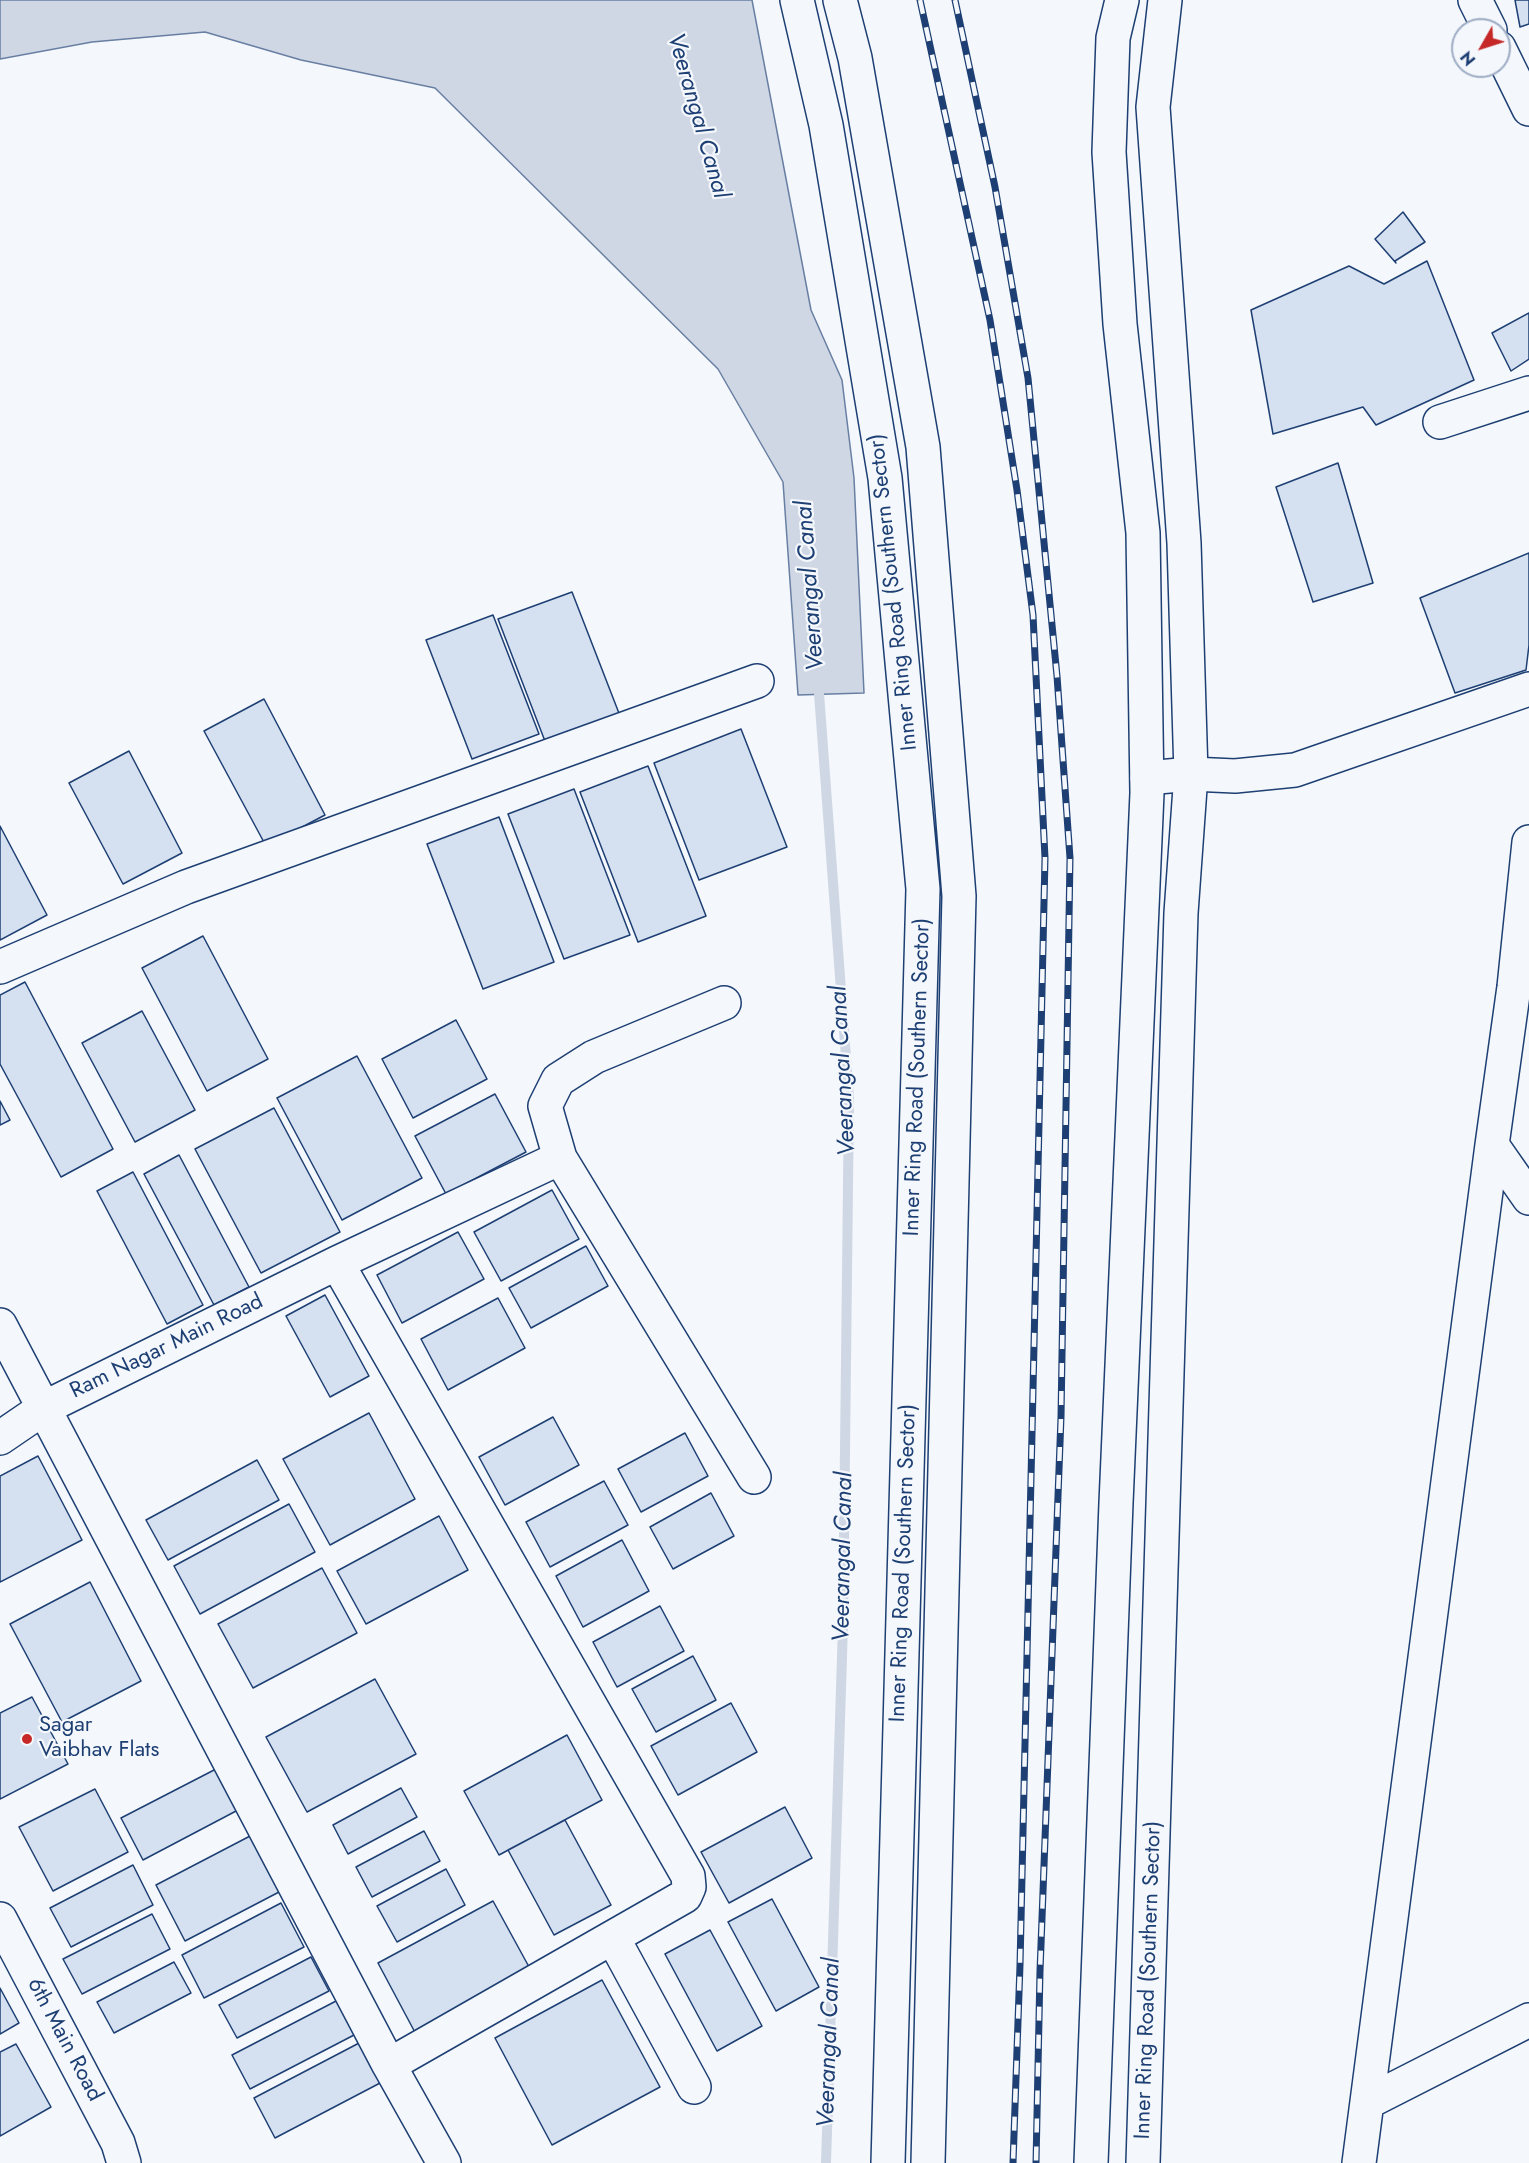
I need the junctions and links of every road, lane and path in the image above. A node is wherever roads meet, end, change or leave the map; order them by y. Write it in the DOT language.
graph roads {
  1 [pos="797,0"];
  2 [pos="840,0"];
  3 [pos="1122,0"];
  4 [pos="1166,0"];
  5 [pos="1475,0"];
  6 [pos="1484,18"];
  7 [pos="1511,72"];
  8 [pos="1529,109"];
  9 [pos="1529,393"];
  10 [pos="916,405"];
  11 [pos="874,411"];
  12 [pos="1440,422"];
  13 [pos="757,681"];
  14 [pos="1529,689"];
  15 [pos="1191,774"];
  16 [pos="1147,778"];
  17 [pos="1529,842"];
  18 [pos="0,967"];
  19 [pos="724,1003"];
  20 [pos="1492,1145"];
  21 [pos="560,1158"];
  22 [pos="1529,1198"];
  23 [pos="337,1263"];
  24 [pos="0,1325"];
  25 [pos="44,1408"];
  26 [pos="0,1438"];
  27 [pos="754,1477"];
  28 [pos="0,1919"];
  29 [pos="613,1938"];
  30 [pos="1529,2020"];
  31 [pos="389,2065"];
  32 [pos="694,2088"];
  33 [pos="1368,2102"];
  34 [pos="124,2163"];
  35 [pos="444,2163"];
  36 [pos="888,2163"];
  37 [pos="928,2163"];
  38 [pos="1091,2163"];
  39 [pos="1143,2163"];
  40 [pos="1359,2163"];
  1 -- 11 [label="main road, Inner Ring Road (Southern Sector)"];
  2 -- 10 [label="main road, Inner Ring Road (Southern Sector)"];
  3 -- 16 [label="main road"];
  4 -- 15 [label="main road, Inner Ring Road (Southern Sector)"];
  5 -- 6 [label="main road"];
  7 -- 8 [label="main road"];
  9 -- 12 [label="main road"];
  10 -- 11 [label="main road"];
  10 -- 37 [label="main road, Inner Ring Road (Southern Sector)"];
  11 -- 36 [label="main road, Inner Ring Road (Southern Sector)"];
  13 -- 18 [label="main road"];
  14 -- 15 [label="main road"];
  15 -- 16 [label="main road"];
  15 -- 39 [label="main road, Inner Ring Road (Southern Sector)"];
  16 -- 38 [label="main road"];
  17 -- 20 [label="main road"];
  19 -- 21 [label="main road"];
  20 -- 22 [label="main road"];
  20 -- 33 [label="main road"];
  21 -- 23 [label="main road, Ram Nagar Main Road"];
  21 -- 27 [label="main road"];
  23 -- 25 [label="main road, Ram Nagar Main Road"];
  23 -- 29 [label="main road"];
  24 -- 25 [label="main road"];
  25 -- 26 [label="main road, Ram Nagar Main Road"];
  25 -- 31 [label="main road"];
  28 -- 34 [label="main road, 6th Main Road"];
  29 -- 31 [label="main road"];
  29 -- 32 [label="main road"];
  30 -- 33 [label="main road"];
  31 -- 35 [label="main road"];
  33 -- 40 [label="main road"];
}
